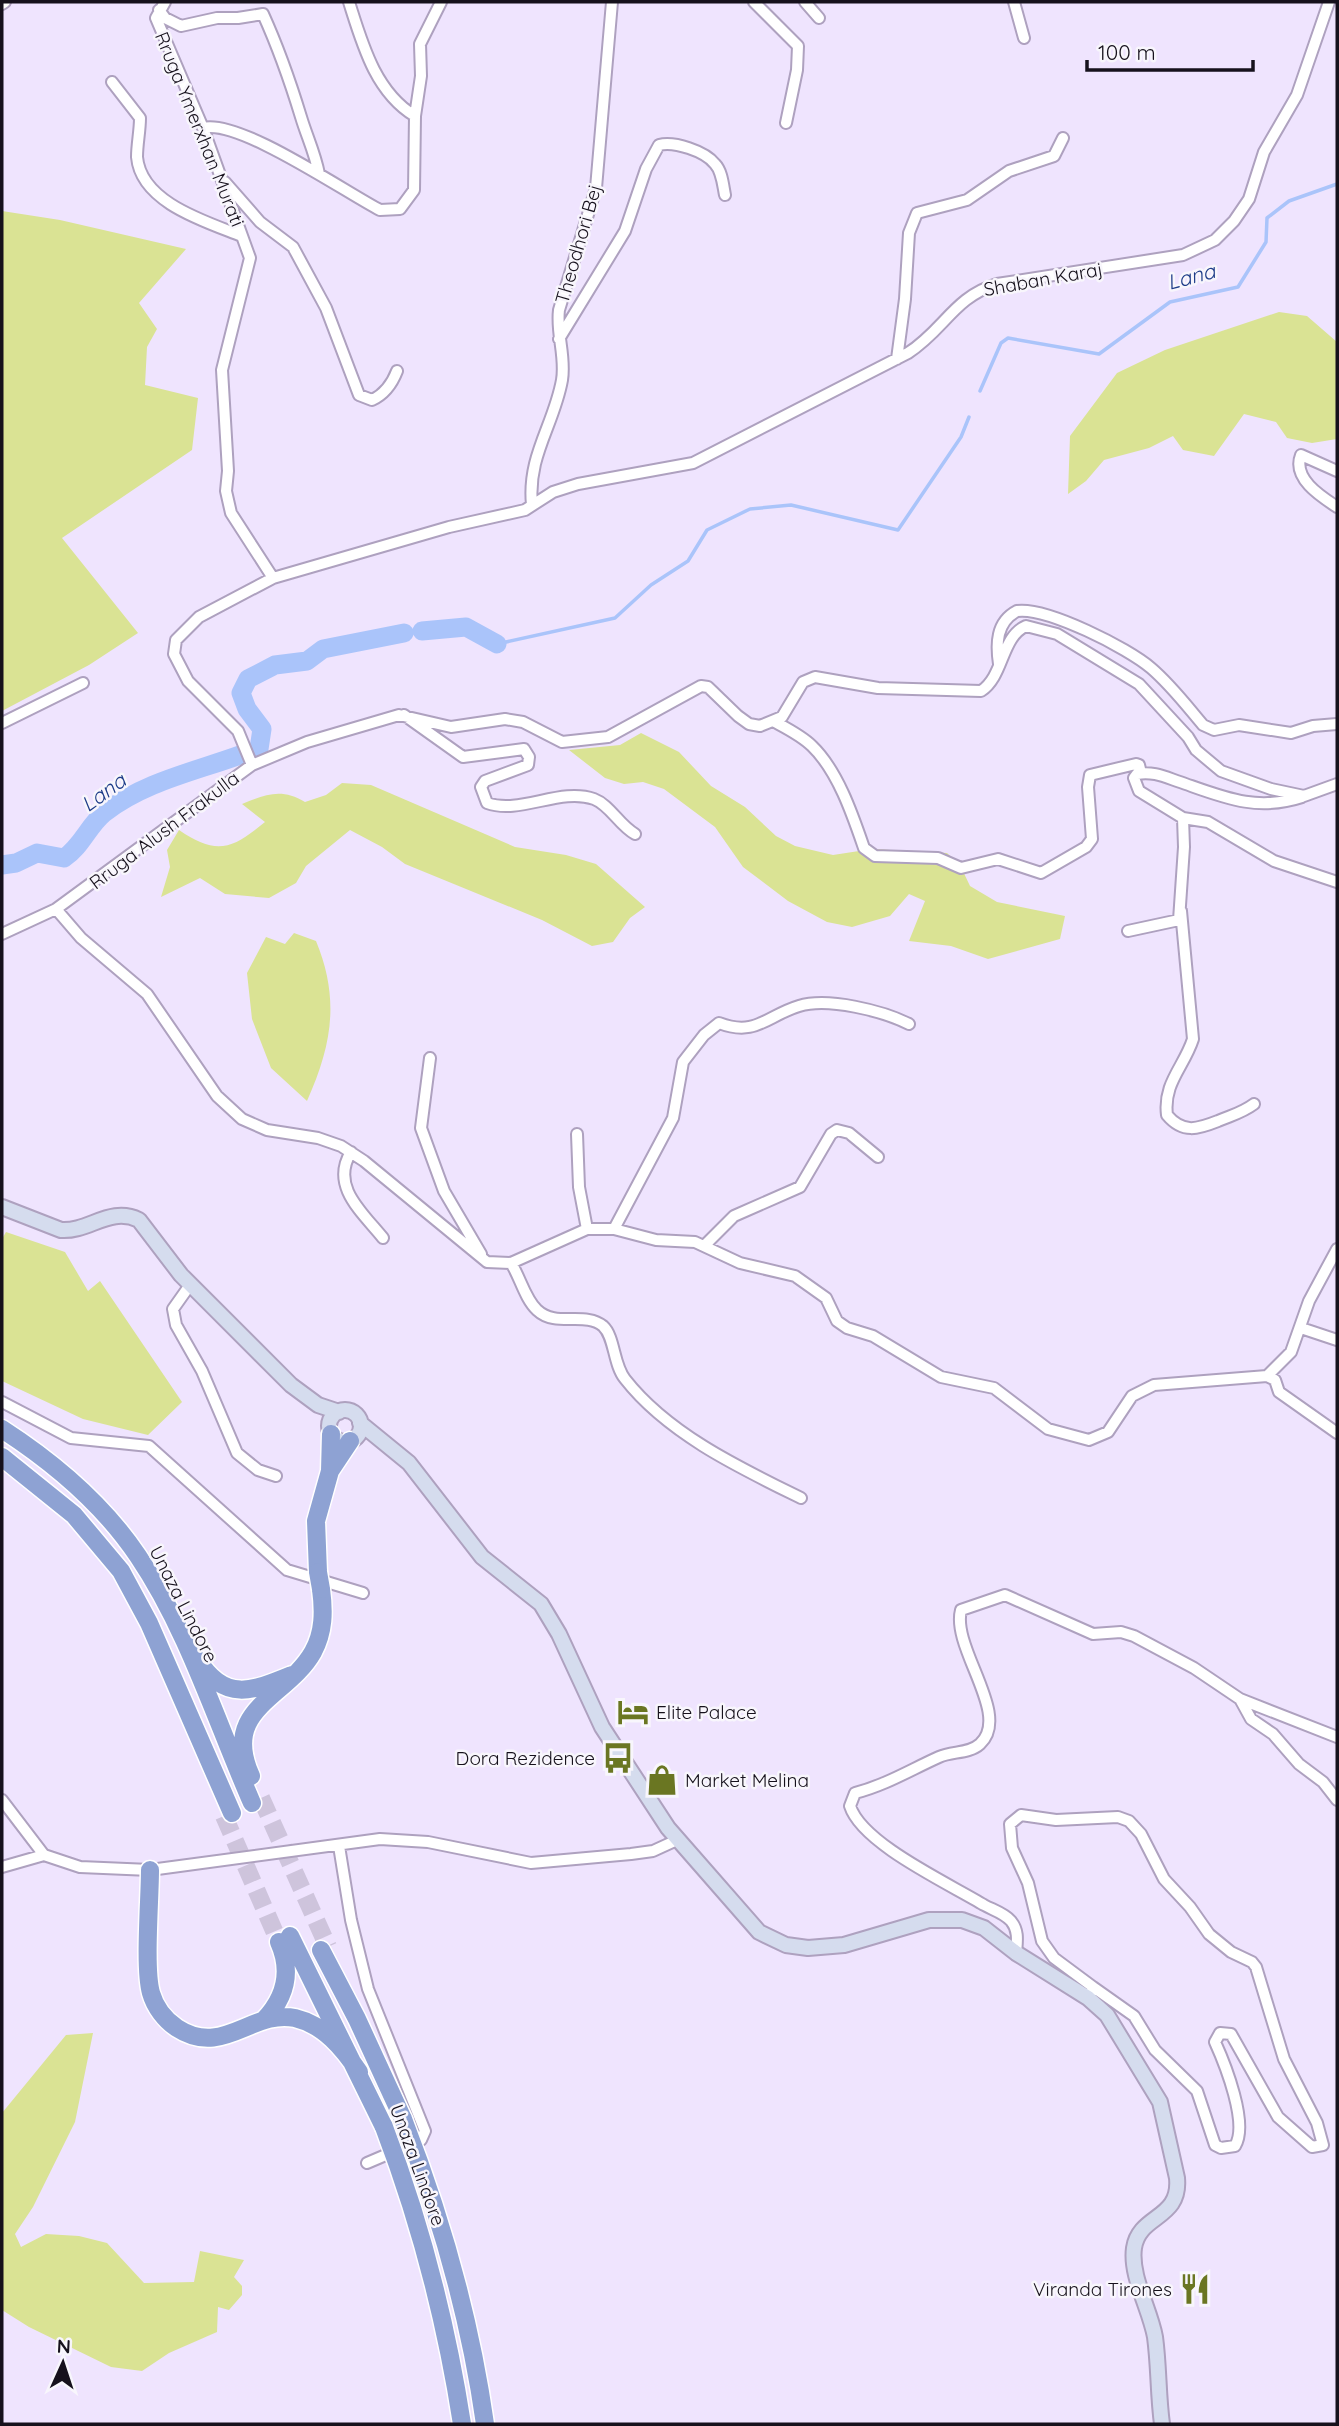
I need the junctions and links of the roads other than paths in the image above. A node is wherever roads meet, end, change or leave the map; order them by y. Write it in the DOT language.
graph roads {
  1 [pos="349,2"];
  2 [pos="441,2"];
  3 [pos="612,2"];
  4 [pos="754,2"];
  5 [pos="805,2"];
  6 [pos="1014,2"];
  7 [pos="1329,2"];
  8 [pos="162,6"];
  9 [pos="819,18"];
  10 [pos="1024,38"];
  11 [pos="112,82"];
  12 [pos="415,116"];
  13 [pos="786,123"];
  14 [pos="203,128"];
  15 [pos="1063,138"];
  16 [pos="319,174"];
  17 [pos="220,177"];
  18 [pos="726,195"];
  19 [pos="242,236"];
  20 [pos="559,340"];
  21 [pos="897,359"];
  22 [pos="397,371"];
  23 [pos="1337,471"];
  24 [pos="532,505"];
  25 [pos="1337,507"];
  26 [pos="274,578"];
  27 [pos="1000,666"];
  28 [pos="83,683"];
  29 [pos="404,715"];
  30 [pos="775,722"];
  31 [pos="2,723"];
  32 [pos="1337,724"];
  33 [pos="252,765"];
  34 [pos="1141,773"];
  35 [pos="1337,784"];
  36 [pos="1304,796"];
  37 [pos="1183,818"];
  38 [pos="635,834"];
  39 [pos="1337,882"];
  40 [pos="56,909"];
  41 [pos="1181,911"];
  42 [pos="1128,932"];
  43 [pos="2,934"];
  44 [pos="909,1024"];
  45 [pos="430,1058"];
  46 [pos="1254,1104"];
  47 [pos="577,1134"];
  48 [pos="351,1152"];
  49 [pos="878,1157"];
  50 [pos="2,1207"];
  51 [pos="587,1229"];
  52 [pos="614,1229"];
  53 [pos="383,1238"];
  54 [pos="704,1246"];
  55 [pos="1337,1249"];
  56 [pos="487,1262"];
  57 [pos="511,1264"];
  58 [pos="1337,1269"];
  59 [pos="1325,1273"];
  60 [pos="190,1285"];
  61 [pos="1301,1328"];
  62 [pos="1337,1340"];
  63 [pos="1267,1376"];
  64 [pos="2,1402"];
  65 [pos="333,1423"];
  66 [pos="2,1429"];
  67 [pos="356,1433"];
  68 [pos="1337,1433"];
  69 [pos="2,1457"];
  70 [pos="330,1471"];
  71 [pos="275,1476"];
  72 [pos="801,1498"];
  73 [pos="363,1593"];
  74 [pos="292,1675"];
  75 [pos="1240,1699"];
  76 [pos="1337,1737"];
  77 [pos="2,1800"];
  78 [pos="1337,1800"];
  79 [pos="228,1815"];
  80 [pos="677,1840"];
  81 [pos="339,1846"];
  82 [pos="44,1855"];
  83 [pos="2,1867"];
  84 [pos="150,1870"];
  85 [pos="325,1949"];
  86 [pos="1016,1952"];
  87 [pos="1091,1993"];
  88 [pos="264,2020"];
  89 [pos="359,2072"];
  90 [pos="368,2163"];
  91 [pos="462,2424"];
  92 [pos="485,2424"];
  93 [pos="1162,2424"];
  1 -- 12 [label="street"];
  2 -- 12 [label="street"];
  3 -- 20 [label="street, Theodhori Bej"];
  4 -- 13 [label="street"];
  5 -- 9 [label="street"];
  6 -- 10 [label="street"];
  7 -- 21 [label="street, Shaban Karaj"];
  8 -- 14 [label="street, Rruga Ymerxhan Murati"];
  8 -- 16 [label="street, Rruga Ymerxhan Murati"];
  11 -- 19 [label="street, Rruga Ymerxhan Murati"];
  12 -- 16 [label="street"];
  14 -- 16 [label="street"];
  14 -- 17 [label="street, Rruga Ymerxhan Murati"];
  15 -- 21 [label="street"];
  17 -- 19 [label="street, Rruga Ymerxhan Murati"];
  17 -- 22 [label="street"];
  18 -- 20 [label="street"];
  19 -- 26 [label="street"];
  20 -- 24 [label="street, Theodhori Bej"];
  21 -- 24 [label="street, Shaban Karaj"];
  23 -- 25 [label="street"];
  24 -- 26 [label="street"];
  26 -- 33 [label="street, Rruga Alush Frakulla"];
  27 -- 30 [label="street"];
  27 -- 32 [label="street"];
  27 -- 36 [label="street"];
  28 -- 31 [label="street"];
  29 -- 30 [label="street"];
  29 -- 33 [label="street"];
  29 -- 38 [label="street"];
  30 -- 34 [label="street"];
  33 -- 40 [label="street, Rruga Alush Frakulla"];
  34 -- 36 [label="street"];
  34 -- 37 [label="street"];
  35 -- 36 [label="street"];
  37 -- 39 [label="street"];
  37 -- 41 [label="street"];
  40 -- 43 [label="street, Rruga Alush Frakulla"];
  40 -- 48 [label="street"];
  41 -- 42 [label="street"];
  41 -- 46 [label="street"];
  44 -- 52 [label="street"];
  45 -- 56 [label="street"];
  47 -- 51 [label="street"];
  48 -- 53 [label="street"];
  48 -- 56 [label="street"];
  49 -- 54 [label="street"];
  50 -- 60 [label="main road"];
  51 -- 52 [label="street"];
  51 -- 57 [label="street"];
  52 -- 54 [label="street"];
  54 -- 63 [label="street"];
  55 -- 59 [label="street"];
  56 -- 57 [label="street"];
  57 -- 72 [label="street"];
  58 -- 59 [label="street"];
  59 -- 61 [label="street"];
  60 -- 65 [label="main road"];
  60 -- 71 [label="street"];
  61 -- 62 [label="street"];
  61 -- 63 [label="street"];
  63 -- 68 [label="street"];
  64 -- 73 [label="street"];
  65 -- 67 [label="main road"];
  65 -- 67 [label="main road"];
  65 -- 70 [label="highway"];
  66 -- 74 [label="highway"];
  66 -- 74 [label="highway, Unaza Lindore"];
  67 -- 70 [label="highway"];
  67 -- 80 [label="main road"];
  69 -- 79 [label="highway, Unaza Lindore"];
  70 -- 74 [label="highway"];
  75 -- 76 [label="street"];
  75 -- 78 [label="street"];
  75 -- 86 [label="street"];
  77 -- 82 [label="street"];
  80 -- 81 [label="street"];
  80 -- 86 [label="main road"];
  81 -- 84 [label="street"];
  81 -- 90 [label="street"];
  82 -- 83 [label="street"];
  82 -- 84 [label="street"];
  84 -- 88 [label="highway"];
  85 -- 92 [label="highway, Unaza Lindore, bridge"];
  86 -- 87 [label="main road"];
  87 -- 87 [label="street"];
  87 -- 93 [label="main road"];
  88 -- 89 [label="highway"];
  88 -- 89 [label="highway, Unaza Lindore"];
  89 -- 91 [label="highway, Unaza Lindore, bridge"];
}
